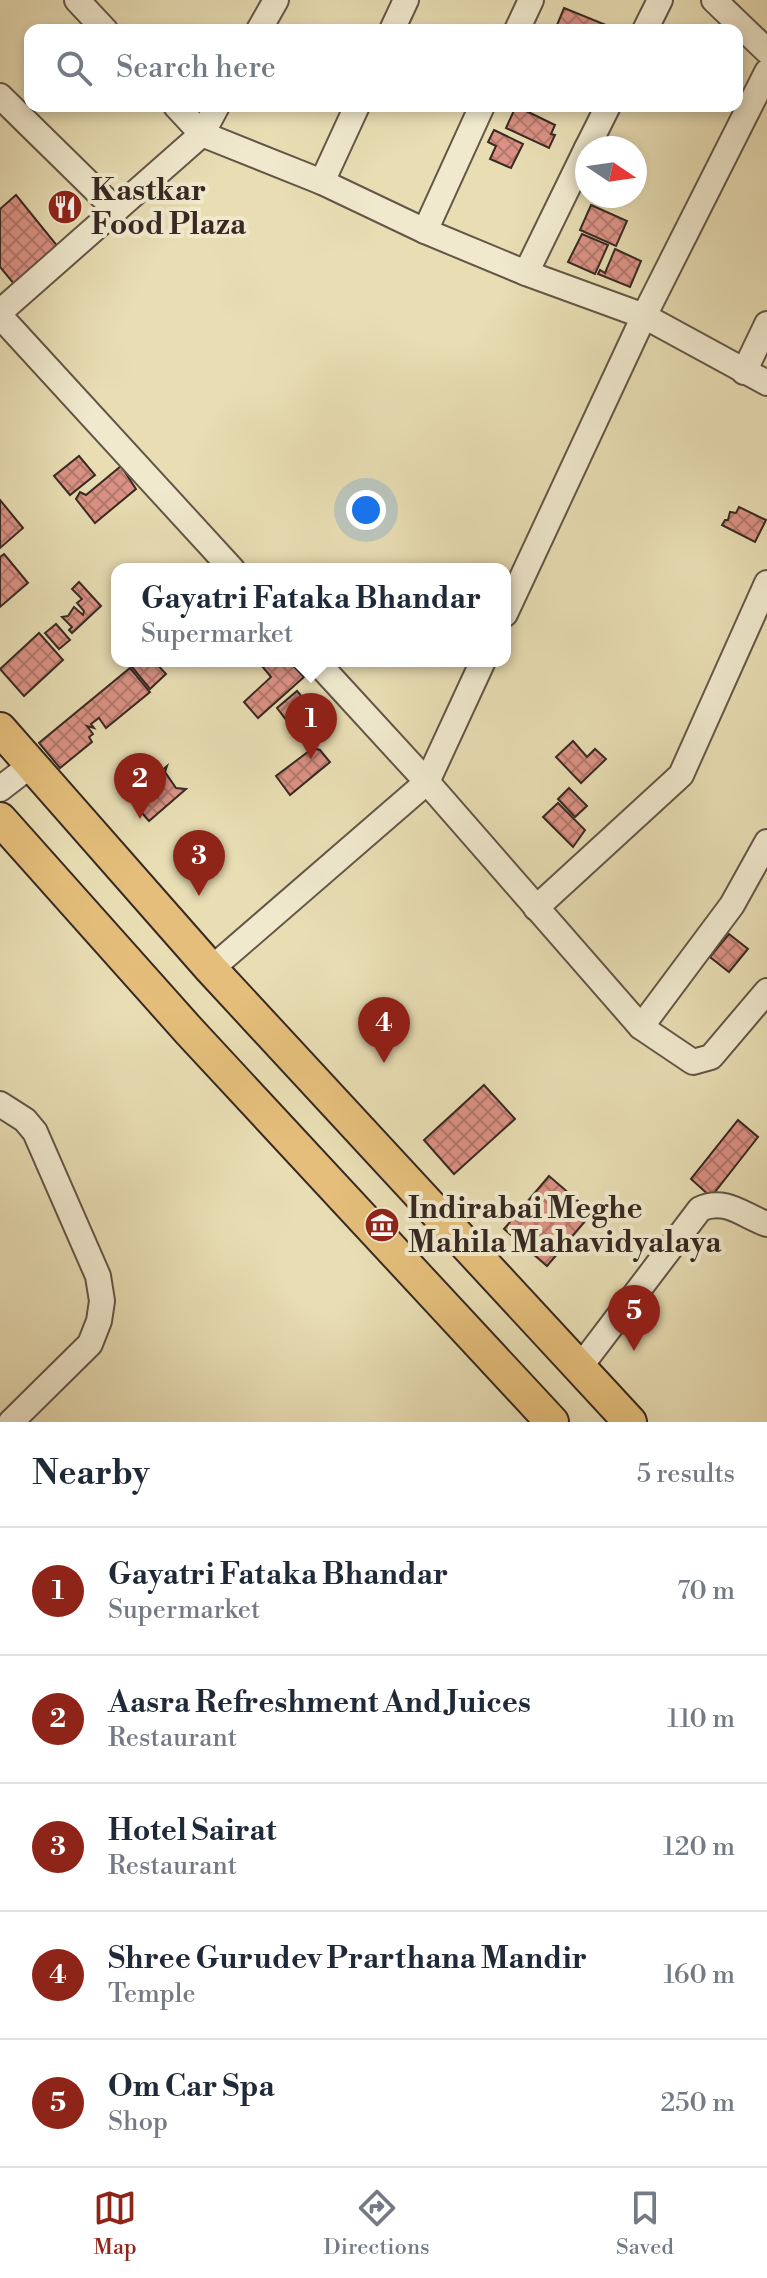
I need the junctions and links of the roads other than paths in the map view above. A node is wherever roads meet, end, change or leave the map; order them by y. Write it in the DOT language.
graph roads {
  1 [pos="77,0"];
  2 [pos="276,0"];
  3 [pos="406,0"];
  4 [pos="531,0"];
  5 [pos="660,0"];
  6 [pos="714,0"];
  7 [pos="99,24"];
  8 [pos="262,24"];
  9 [pos="395,24"];
  10 [pos="520,24"];
  11 [pos="648,24"];
  12 [pos="739,24"];
  13 [pos="743,28"];
  14 [pos="767,51"];
  15 [pos="767,72"];
  16 [pos="0,96"];
  17 [pos="182,112"];
  18 [pos="214,112"];
  19 [pos="354,112"];
  20 [pos="479,112"];
  21 [pos="605,112"];
  22 [pos="202,134"];
  23 [pos="593,136"];
  24 [pos="575,173"];
  25 [pos="322,182"];
  26 [pos="116,210"];
  27 [pos="425,231"];
  28 [pos="526,273"];
  29 [pos="0,314"];
  30 [pos="644,316"];
  31 [pos="767,324"];
  32 [pos="744,372"];
  33 [pos="767,383"];
  34 [pos="227,563"];
  35 [pos="767,583"];
  36 [pos="511,601"];
  37 [pos="322,667"];
  38 [pos="480,667"];
  39 [pos="0,729"];
  40 [pos="31,765"];
  41 [pos="427,782"];
  42 [pos="0,789"];
  43 [pos="0,819"];
  44 [pos="767,842"];
  45 [pos="536,908"];
  46 [pos="211,969"];
  47 [pos="767,991"];
  48 [pos="641,1027"];
  49 [pos="0,1104"];
  50 [pos="767,1224"];
  51 [pos="580,1367"];
  52 [pos="11,1422"];
  53 [pos="552,1422"];
  54 [pos="630,1422"];
  1 -- 7 [label="street"];
  2 -- 8 [label="street"];
  3 -- 9 [label="street"];
  4 -- 10 [label="street"];
  5 -- 11 [label="street"];
  6 -- 12 [label="street"];
  13 -- 14 [label="street"];
  15 -- 30 [label="street"];
  16 -- 26 [label="street"];
  17 -- 22 [label="street"];
  18 -- 22 [label="street"];
  19 -- 25 [label="street"];
  20 -- 27 [label="street"];
  21 -- 23 [label="street"];
  22 -- 25 [label="street"];
  22 -- 26 [label="street"];
  24 -- 28 [label="street"];
  25 -- 27 [label="street"];
  26 -- 29 [label="street"];
  27 -- 28 [label="street"];
  28 -- 30 [label="street"];
  29 -- 34 [label="street"];
  30 -- 32 [label="street"];
  30 -- 36 [label="street"];
  31 -- 32 [label="street"];
  32 -- 33 [label="street"];
  35 -- 45 [label="street"];
  37 -- 41 [label="street"];
  38 -- 41 [label="street"];
  39 -- 40 [label="main road"];
  40 -- 42 [label="street"];
  40 -- 46 [label="main road"];
  41 -- 45 [label="street"];
  41 -- 46 [label="street"];
  43 -- 53 [label="main road"];
  44 -- 48 [label="street"];
  45 -- 48 [label="street"];
  46 -- 51 [label="main road"];
  47 -- 48 [label="street"];
  49 -- 52 [label="street"];
  50 -- 51 [label="street"];
  51 -- 54 [label="main road"];
}
